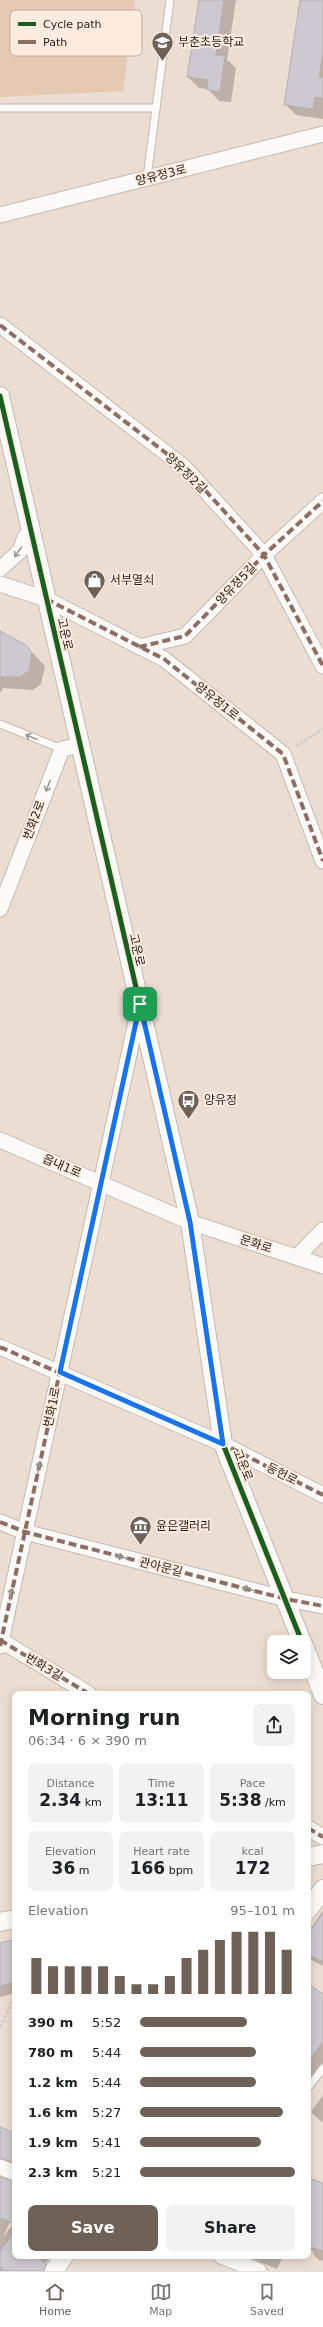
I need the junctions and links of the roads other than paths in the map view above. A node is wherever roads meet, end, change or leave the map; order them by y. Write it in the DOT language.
graph roads {
  1 [pos="170,0"];
  2 [pos="0,108"];
  3 [pos="156,108"];
  4 [pos="323,134"];
  5 [pos="147,178"];
  6 [pos="0,215"];
  7 [pos="0,325"];
  8 [pos="0,396"];
  9 [pos="323,501"];
  10 [pos="32,535"];
  11 [pos="264,555"];
  12 [pos="0,569"];
  13 [pos="0,584"];
  14 [pos="46,599"];
  15 [pos="139,647"];
  16 [pos="323,666"];
  17 [pos="0,724"];
  18 [pos="80,745"];
  19 [pos="62,749"];
  20 [pos="323,861"];
  21 [pos="0,909"];
  22 [pos="140,1004"];
  23 [pos="0,1140"];
  24 [pos="101,1183"];
  25 [pos="190,1222"];
  26 [pos="323,1230"];
  27 [pos="297,1257"];
  28 [pos="323,1266"];
  29 [pos="0,1347"];
  30 [pos="60,1372"];
  31 [pos="223,1444"];
  32 [pos="323,1495"];
  33 [pos="0,1522"];
  34 [pos="25,1532"];
  35 [pos="286,1599"];
  36 [pos="323,1606"];
  37 [pos="299,1635"];
  38 [pos="0,1642"];
  39 [pos="311,1664"];
  40 [pos="84,1691"];
  41 [pos="323,1695"];
  42 [pos="311,1830"];
  43 [pos="323,1837"];
  44 [pos="323,1854"];
  45 [pos="311,1856"];
  46 [pos="323,1889"];
  47 [pos="311,1906"];
  48 [pos="12,1920"];
  49 [pos="0,1922"];
  50 [pos="323,2068"];
  51 [pos="311,2084"];
  52 [pos="0,2167"];
  53 [pos="12,2172"];
  54 [pos="62,2259"];
  55 [pos="229,2259"];
  56 [pos="54,2271"];
  57 [pos="259,2271"];
  1 -- 3 [label="lane"];
  2 -- 3 [label="lane"];
  3 -- 5 [label="lane"];
  4 -- 5 [label="street, 양유정3로"];
  5 -- 6 [label="street, 양유정3로"];
  7 -- 11 [label="street, 양유정2길"];
  8 -- 10 [label="street, 고운로"];
  9 -- 11 [label="street, 양유정5길"];
  10 -- 12 [label="street, one-way"];
  10 -- 14 [label="street, 고운로"];
  11 -- 15 [label="street, 양유정5길"];
  11 -- 16 [label="street, 양유정2길"];
  13 -- 14 [label="street, 양유정1로"];
  14 -- 15 [label="street, 양유정1로"];
  14 -- 18 [label="street, 고운로"];
  15 -- 20 [label="street, 양유정1로"];
  19 -- 17 [label="lane, one-way"];
  18 -- 19 [label="street"];
  18 -- 22 [label="street, 고운로"];
  19 -- 21 [label="street, 번화2로, one-way"];
  22 -- 24 [label="street, 번화1로"];
  22 -- 25 [label="street, 고운로"];
  23 -- 24 [label="street, 읍내1로"];
  24 -- 25 [label="street, 읍내1로"];
  24 -- 30 [label="street, 번화1로"];
  25 -- 27 [label="street, 문화로"];
  25 -- 31 [label="street, 고운로"];
  26 -- 27 [label="street"];
  27 -- 28 [label="street, 문화로"];
  29 -- 30 [label="street, 동헌로"];
  30 -- 31 [label="street, 동헌로"];
  34 -- 30 [label="street, 번화1로, one-way"];
  31 -- 32 [label="street, 동헌로"];
  31 -- 35 [label="street, 고운로"];
  33 -- 34 [label="street, 관아문길"];
  35 -- 34 [label="street, 관아문길, one-way"];
  38 -- 34 [label="street, 번화1로, one-way"];
  35 -- 36 [label="street, 관아문길"];
  35 -- 37 [label="street, 고운로"];
  38 -- 40 [label="street, 번화3길"];
  39 -- 41 [label="street"];
  42 -- 43 [label="street"];
  44 -- 45 [label="street"];
  46 -- 47 [label="street"];
  48 -- 49 [label="street"];
  50 -- 51 [label="lane"];
  52 -- 53 [label="street"];
  54 -- 56 [label="street"];
  55 -- 57 [label="street"];
}
